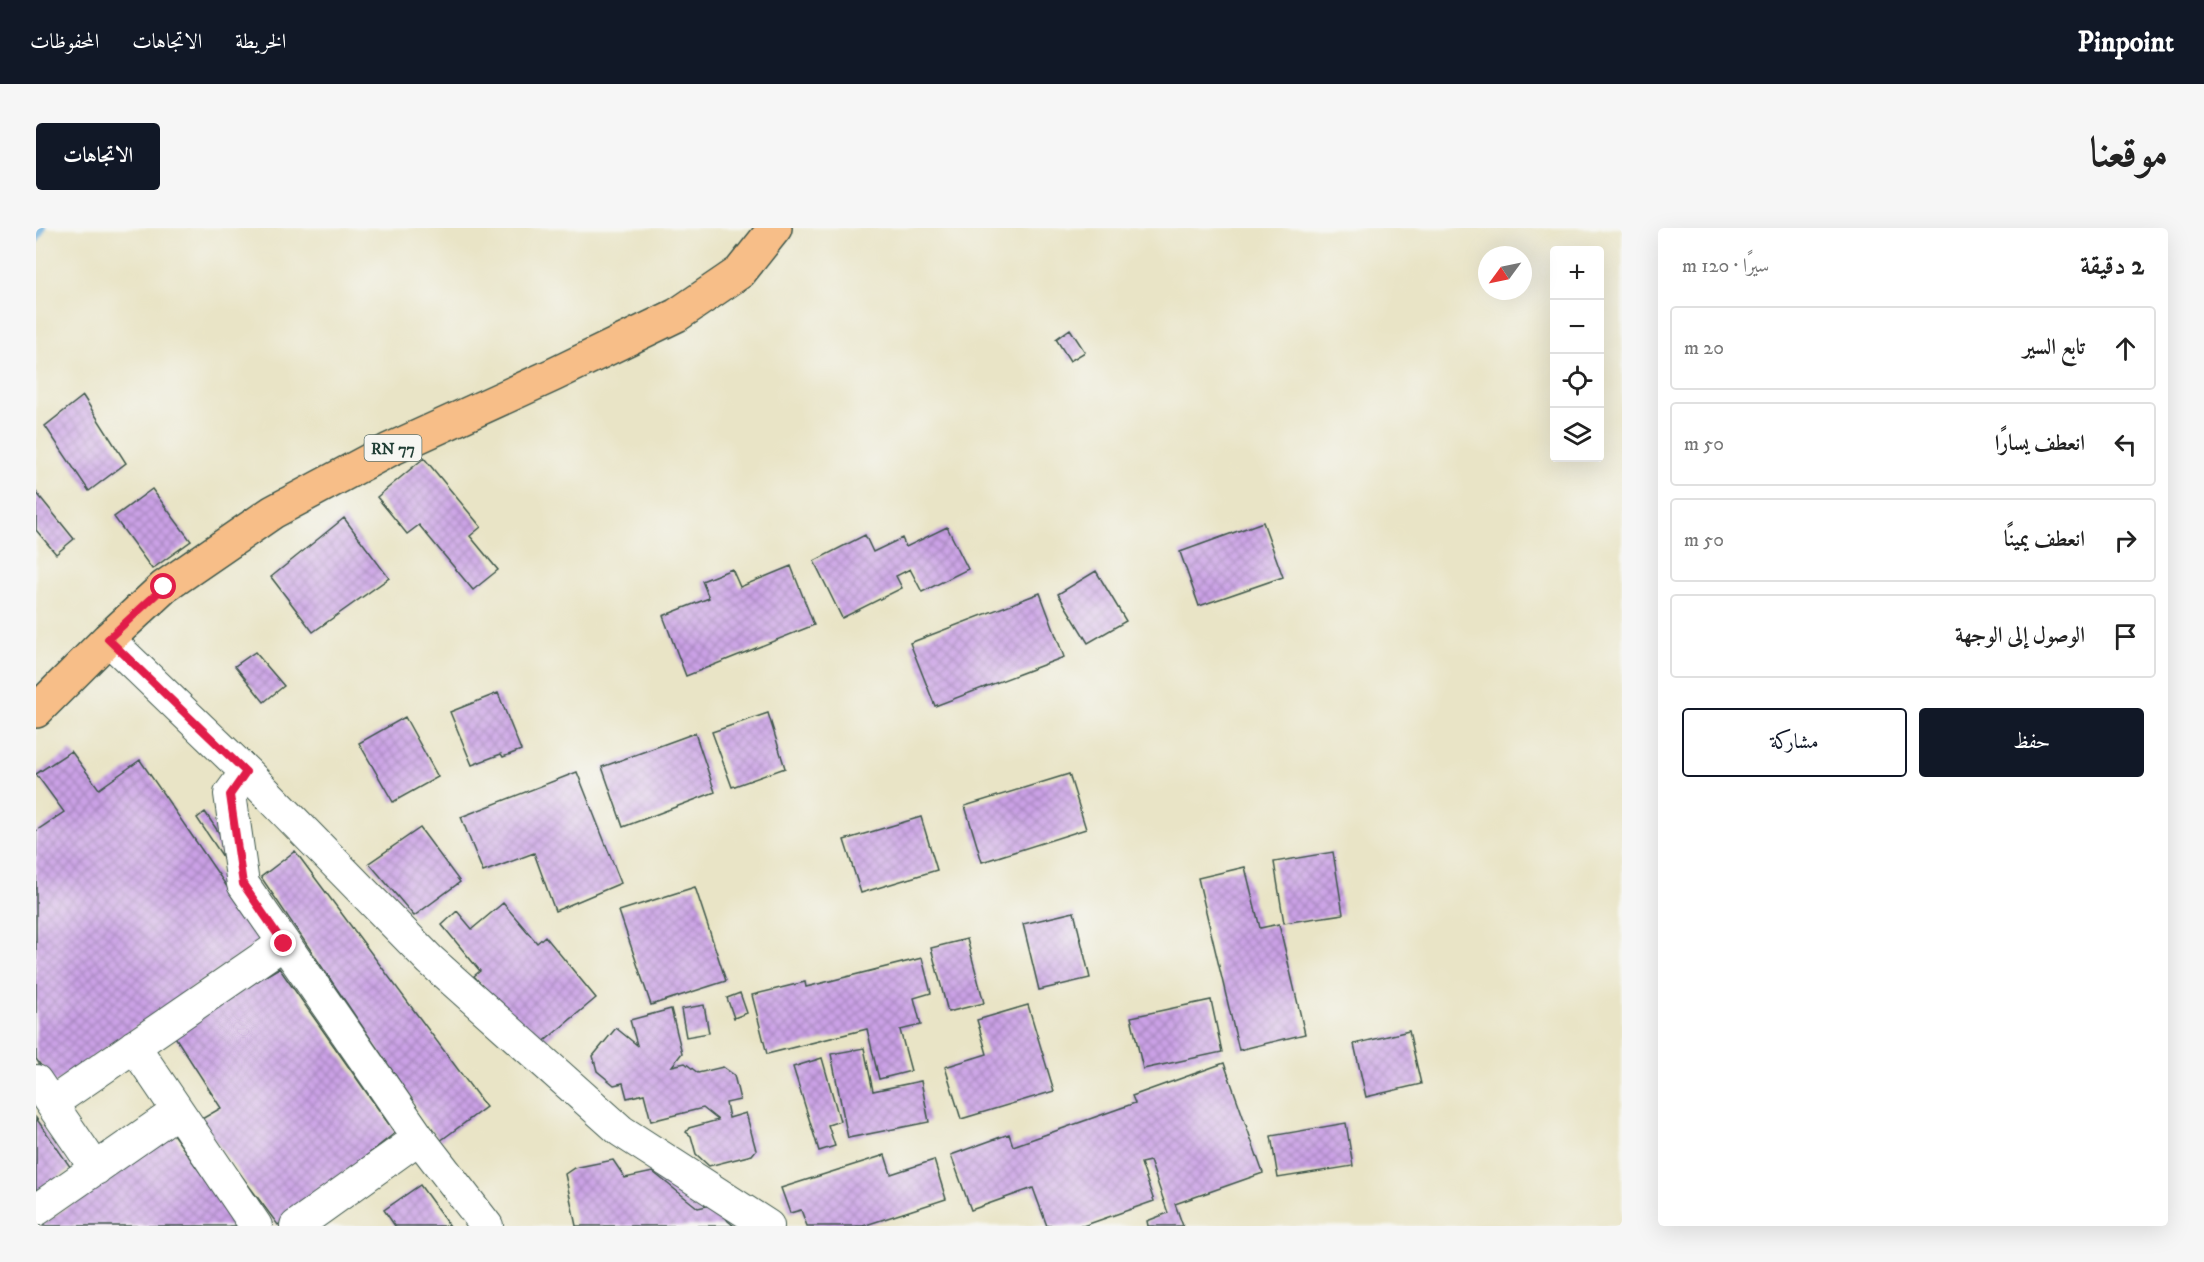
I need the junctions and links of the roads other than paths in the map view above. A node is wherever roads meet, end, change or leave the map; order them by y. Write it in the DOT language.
graph roads {
  1 [pos="775,228"];
  2 [pos="108,639"];
  3 [pos="36,711"];
  4 [pos="246,772"];
  5 [pos="284,944"];
  6 [pos="134,1046"];
  7 [pos="44,1092"];
  8 [pos="178,1111"];
  9 [pos="419,1138"];
  10 [pos="96,1169"];
  11 [pos="36,1210"];
  12 [pos="256,1226"];
  13 [pos="296,1226"];
  14 [pos="487,1226"];
  15 [pos="768,1226"];
  1 -- 2 [label="main road, RN 77"];
  2 -- 3 [label="main road, RN 77"];
  2 -- 4 [label="street"];
  4 -- 5 [label="street"];
  4 -- 15 [label="street"];
  5 -- 6 [label="street"];
  5 -- 9 [label="street"];
  6 -- 7 [label="street"];
  6 -- 8 [label="street"];
  7 -- 10 [label="street"];
  8 -- 10 [label="street"];
  8 -- 12 [label="street"];
  9 -- 13 [label="street"];
  9 -- 14 [label="street"];
  10 -- 11 [label="street"];
}
